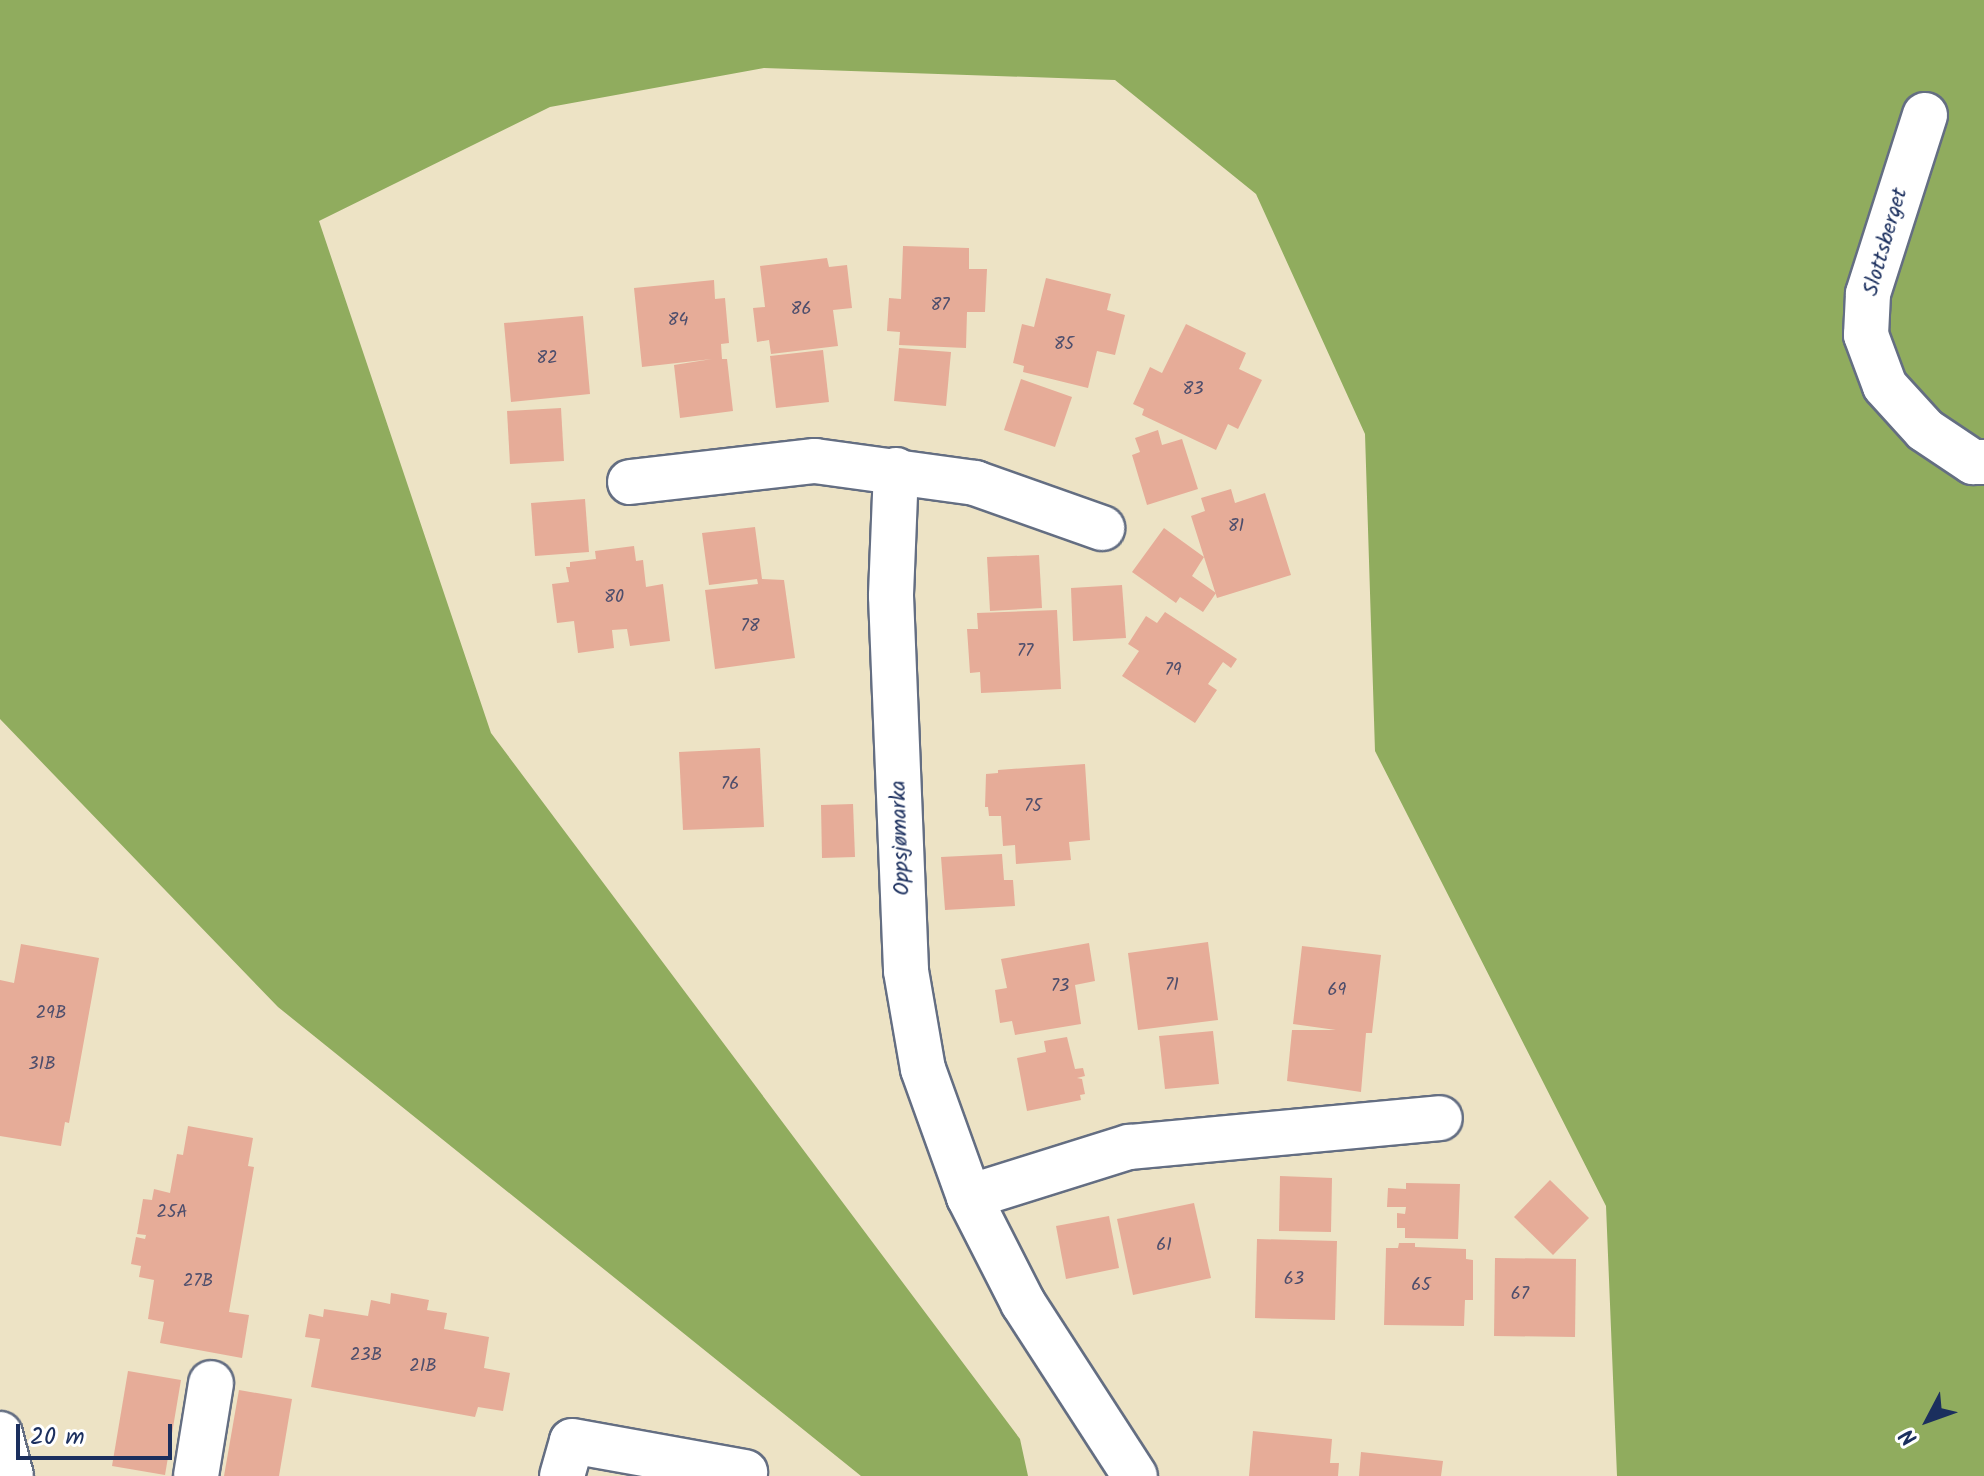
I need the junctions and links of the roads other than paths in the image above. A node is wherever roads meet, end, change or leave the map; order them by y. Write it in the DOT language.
graph roads {
  1 [pos="1925,115"];
  2 [pos="1984,462"];
  3 [pos="896,470"];
  4 [pos="630,482"];
  5 [pos="1102,528"];
  6 [pos="1440,1118"];
  7 [pos="969,1197"];
  8 [pos="211,1383"];
  9 [pos="0,1434"];
  10 [pos="745,1472"];
  11 [pos="11,1476"];
  12 [pos="196,1476"];
  13 [pos="562,1476"];
  14 [pos="1135,1476"];
  1 -- 2 [label="street, Slottsberget"];
  3 -- 4 [label="street"];
  3 -- 5 [label="street"];
  3 -- 7 [label="street, Oppsjømarka"];
  6 -- 7 [label="street"];
  7 -- 14 [label="street, Oppsjømarka"];
  8 -- 12 [label="street"];
  9 -- 11 [label="street"];
  10 -- 13 [label="street"];
}
